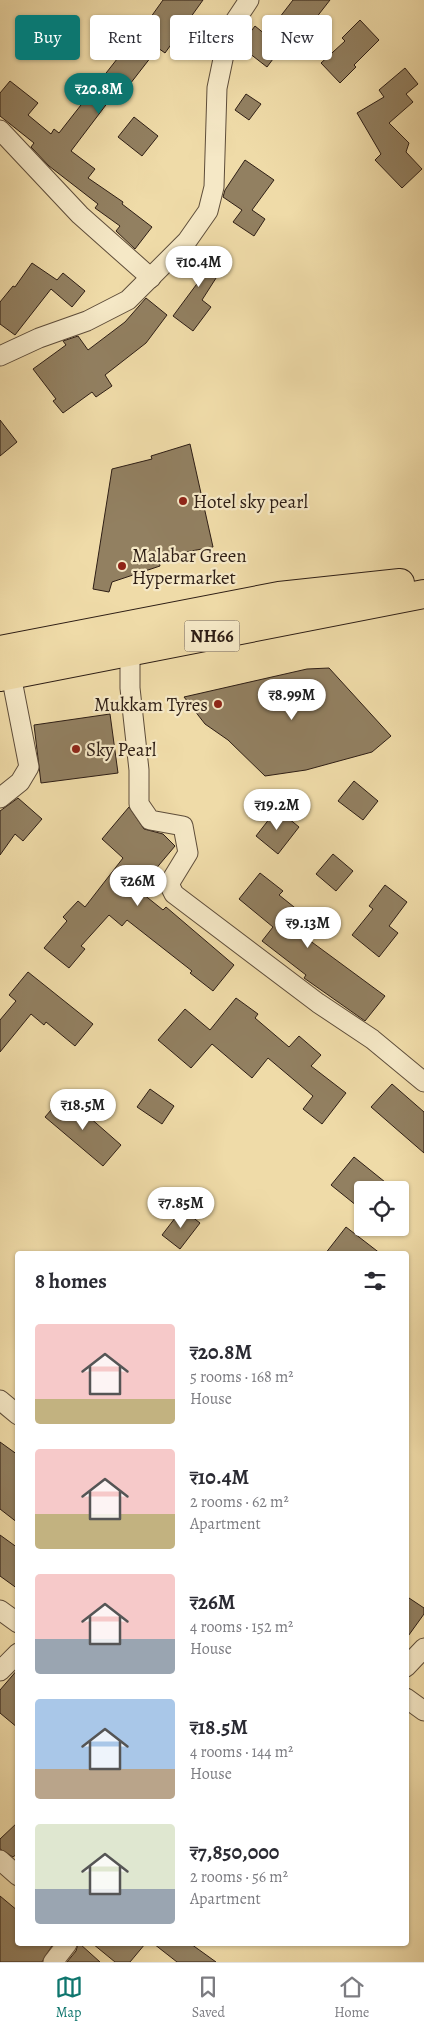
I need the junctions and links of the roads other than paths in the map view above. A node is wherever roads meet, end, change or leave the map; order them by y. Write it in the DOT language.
graph roads {
  1 [pos="249,0"];
  2 [pos="0,130"];
  3 [pos="152,278"];
  4 [pos="0,356"];
  5 [pos="424,577"];
  6 [pos="424,594"];
  7 [pos="130,652"];
  8 [pos="4,667"];
  9 [pos="0,798"];
  10 [pos="424,1082"];
  11 [pos="0,1400"];
  12 [pos="15,1412"];
  13 [pos="0,1610"];
  14 [pos="15,1621"];
  15 [pos="424,1648"];
  16 [pos="15,1656"];
  17 [pos="409,1663"];
  18 [pos="0,1671"];
  19 [pos="409,1700"];
  20 [pos="424,1711"];
  21 [pos="0,1860"];
  22 [pos="15,1873"];
  23 [pos="65,1946"];
  24 [pos="53,1962"];
  1 -- 3 [label="street"];
  2 -- 3 [label="street"];
  3 -- 4 [label="street"];
  5 -- 8 [label="highway"];
  6 -- 7 [label="highway, NH66"];
  7 -- 8 [label="highway, NH66"];
  7 -- 10 [label="street"];
  8 -- 9 [label="street"];
  11 -- 12 [label="street"];
  13 -- 14 [label="street"];
  15 -- 17 [label="street"];
  16 -- 18 [label="street"];
  19 -- 20 [label="street"];
  21 -- 22 [label="street"];
  23 -- 24 [label="street"];
}
